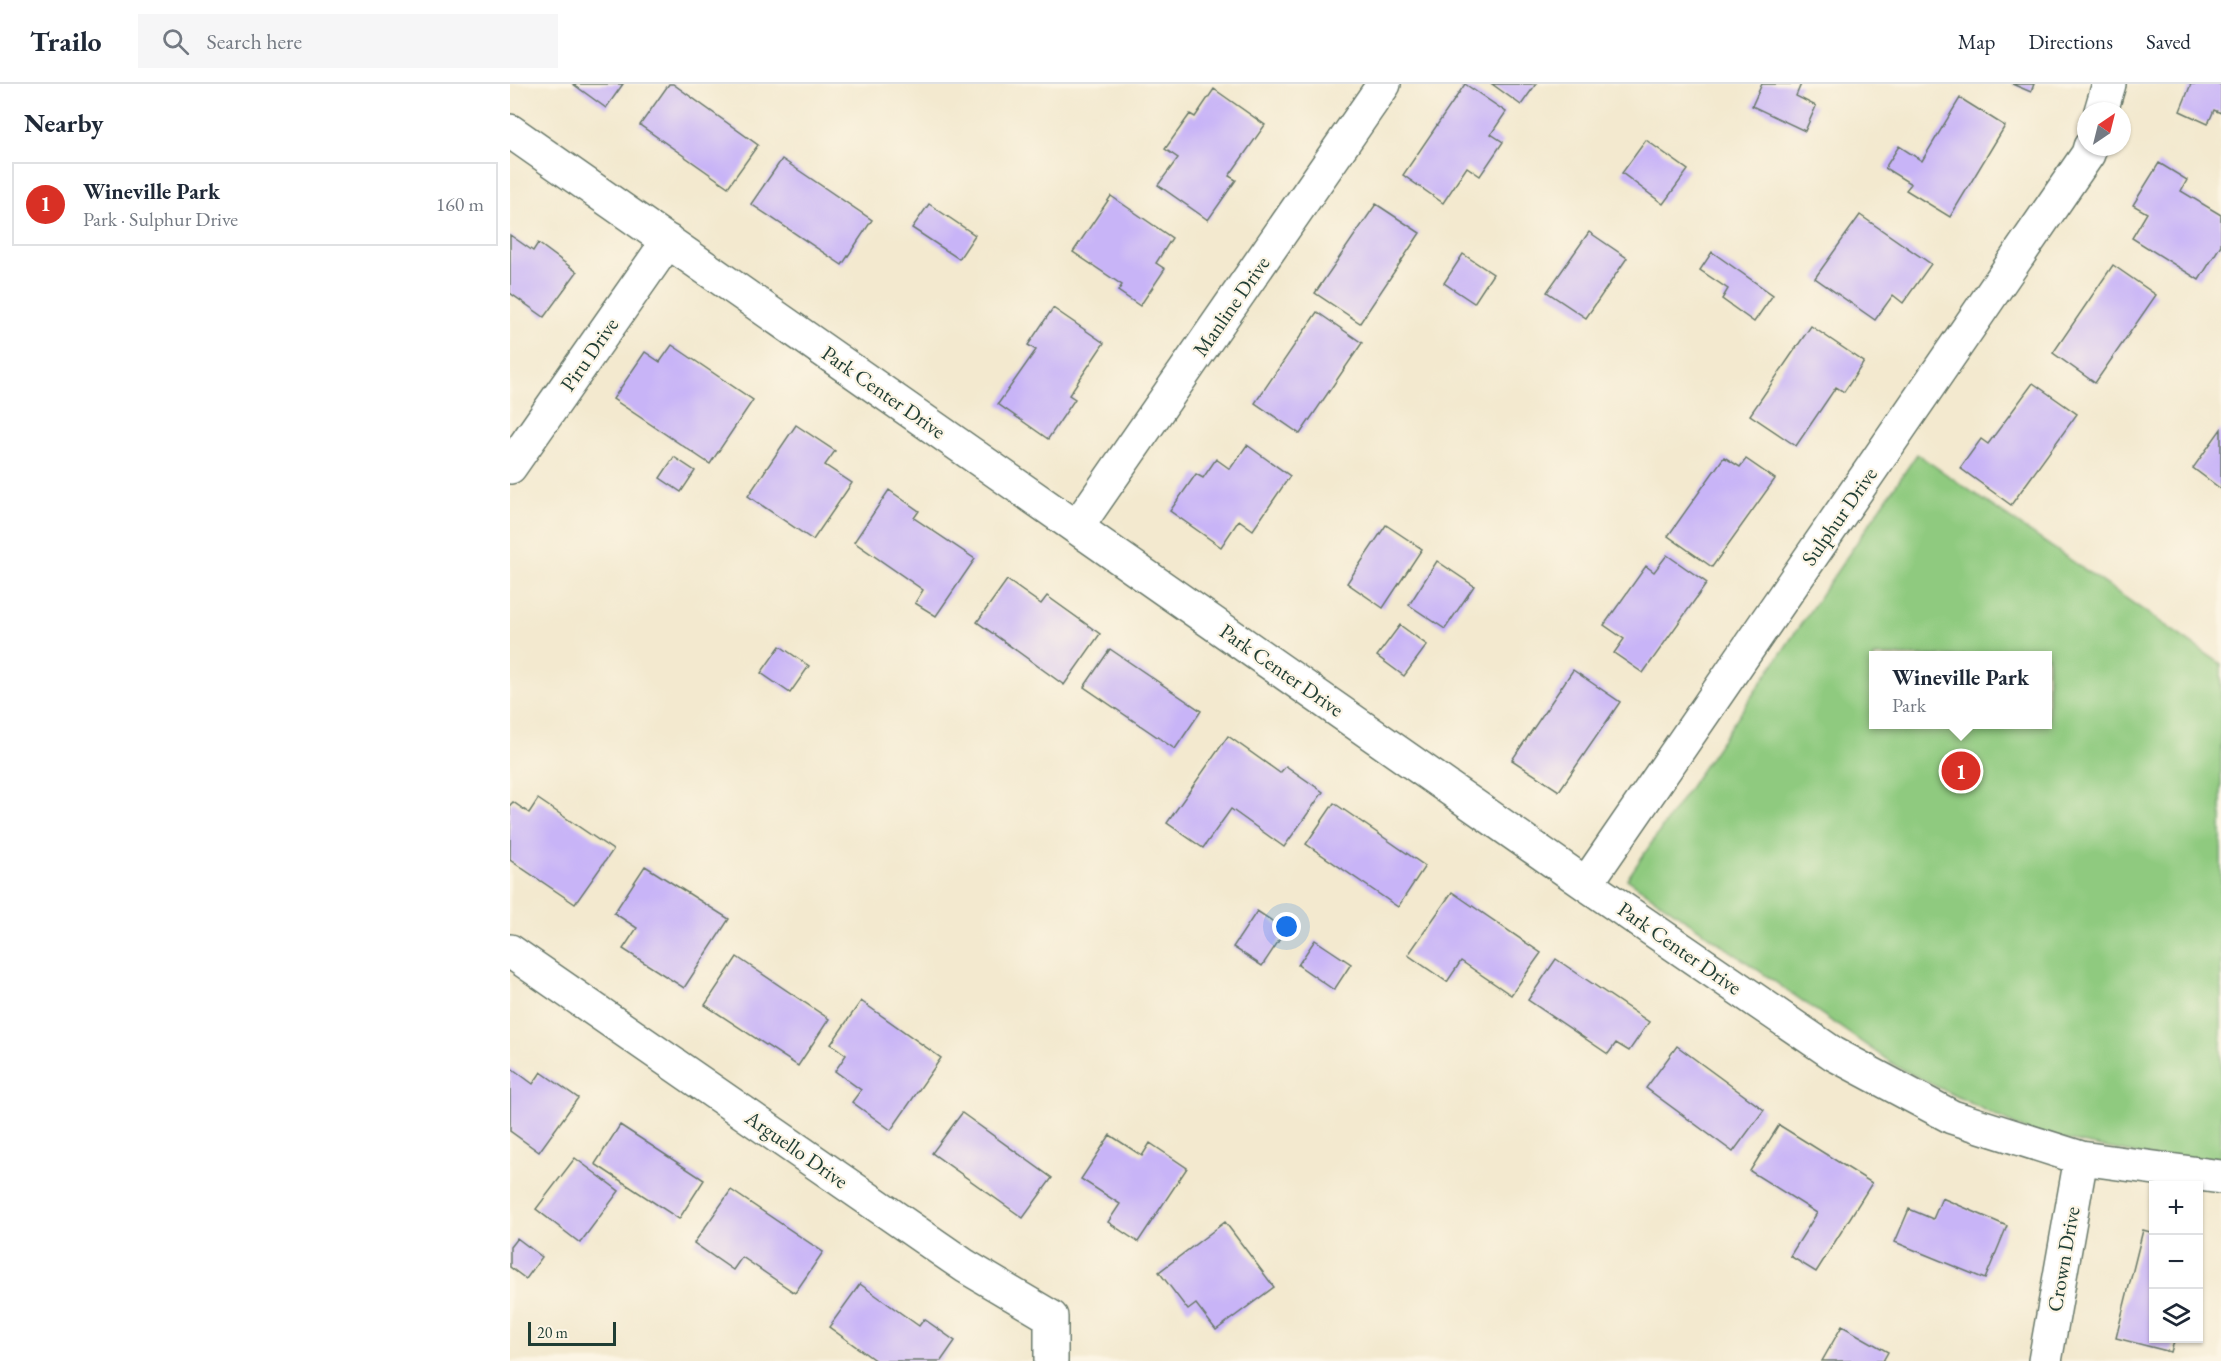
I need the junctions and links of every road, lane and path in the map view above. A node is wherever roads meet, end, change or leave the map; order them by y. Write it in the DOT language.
graph roads {
  1 [pos="1384,84"];
  2 [pos="2109,84"];
  3 [pos="2104,102"];
  4 [pos="510,131"];
  5 [pos="2085,156"];
  6 [pos="668,241"];
  7 [pos="510,467"];
  8 [pos="1077,527"];
  9 [pos="1586,884"];
  10 [pos="510,951"];
  11 [pos="2081,1158"];
  12 [pos="2221,1178"];
  13 [pos="1051,1361"];
  14 [pos="2044,1361"];
  1 -- 8 [label="street, Manline Drive"];
  2 -- 3 [label="street"];
  4 -- 6 [label="street, Park Center Drive"];
  5 -- 9 [label="street, Sulphur Drive"];
  6 -- 7 [label="street, Piru Drive"];
  6 -- 8 [label="street, Park Center Drive"];
  8 -- 9 [label="street, Park Center Drive"];
  9 -- 11 [label="street, Park Center Drive"];
  10 -- 13 [label="street, Arguello Drive"];
  11 -- 12 [label="street, Park Center Drive"];
  11 -- 14 [label="street, Crown Drive"];
}
